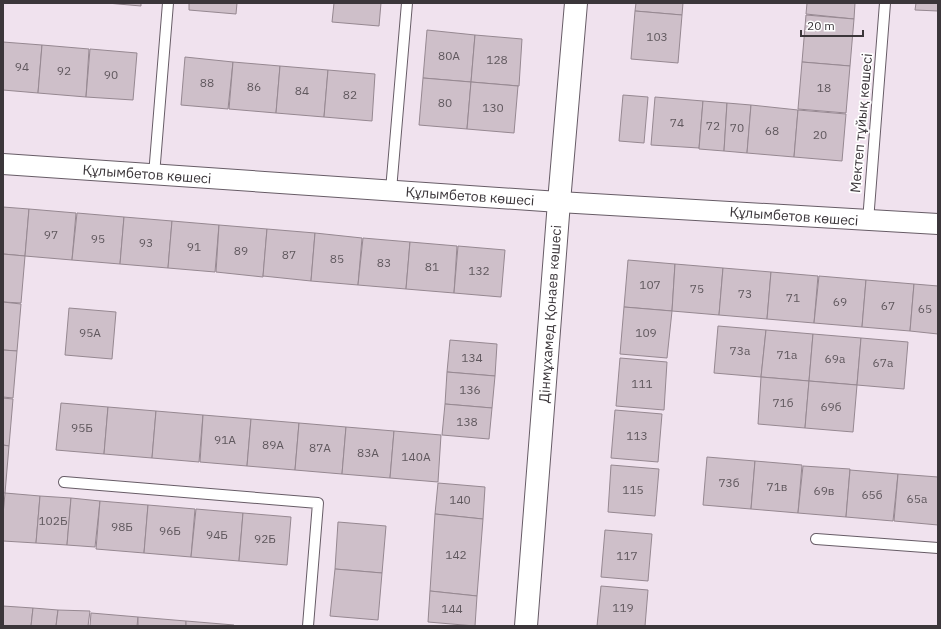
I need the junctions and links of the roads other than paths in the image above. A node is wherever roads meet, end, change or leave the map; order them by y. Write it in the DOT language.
graph roads {
  1 [pos="168,3"];
  2 [pos="407,3"];
  3 [pos="576,3"];
  4 [pos="885,3"];
  5 [pos="3,164"];
  6 [pos="154,174"];
  7 [pos="392,190"];
  8 [pos="559,202"];
  9 [pos="868,221"];
  10 [pos="938,224"];
  11 [pos="64,482"];
  12 [pos="816,539"];
  13 [pos="938,548"];
  14 [pos="308,626"];
  15 [pos="526,626"];
  1 -- 6 [label="lane"];
  2 -- 7 [label="lane"];
  3 -- 8 [label="street, Дінмұхамед Қонаев көшесі"];
  4 -- 9 [label="lane, Мектеп тұйық көшесі"];
  5 -- 6 [label="street, Құлымбетов көшесі"];
  6 -- 7 [label="street, Құлымбетов көшесі"];
  7 -- 8 [label="street, Құлымбетов көшесі"];
  8 -- 9 [label="street, Құлымбетов көшесі"];
  8 -- 15 [label="street, Дінмұхамед Қонаев көшесі"];
  9 -- 10 [label="street, Құлымбетов көшесі"];
  11 -- 14 [label="lane"];
  12 -- 13 [label="lane"];
}
